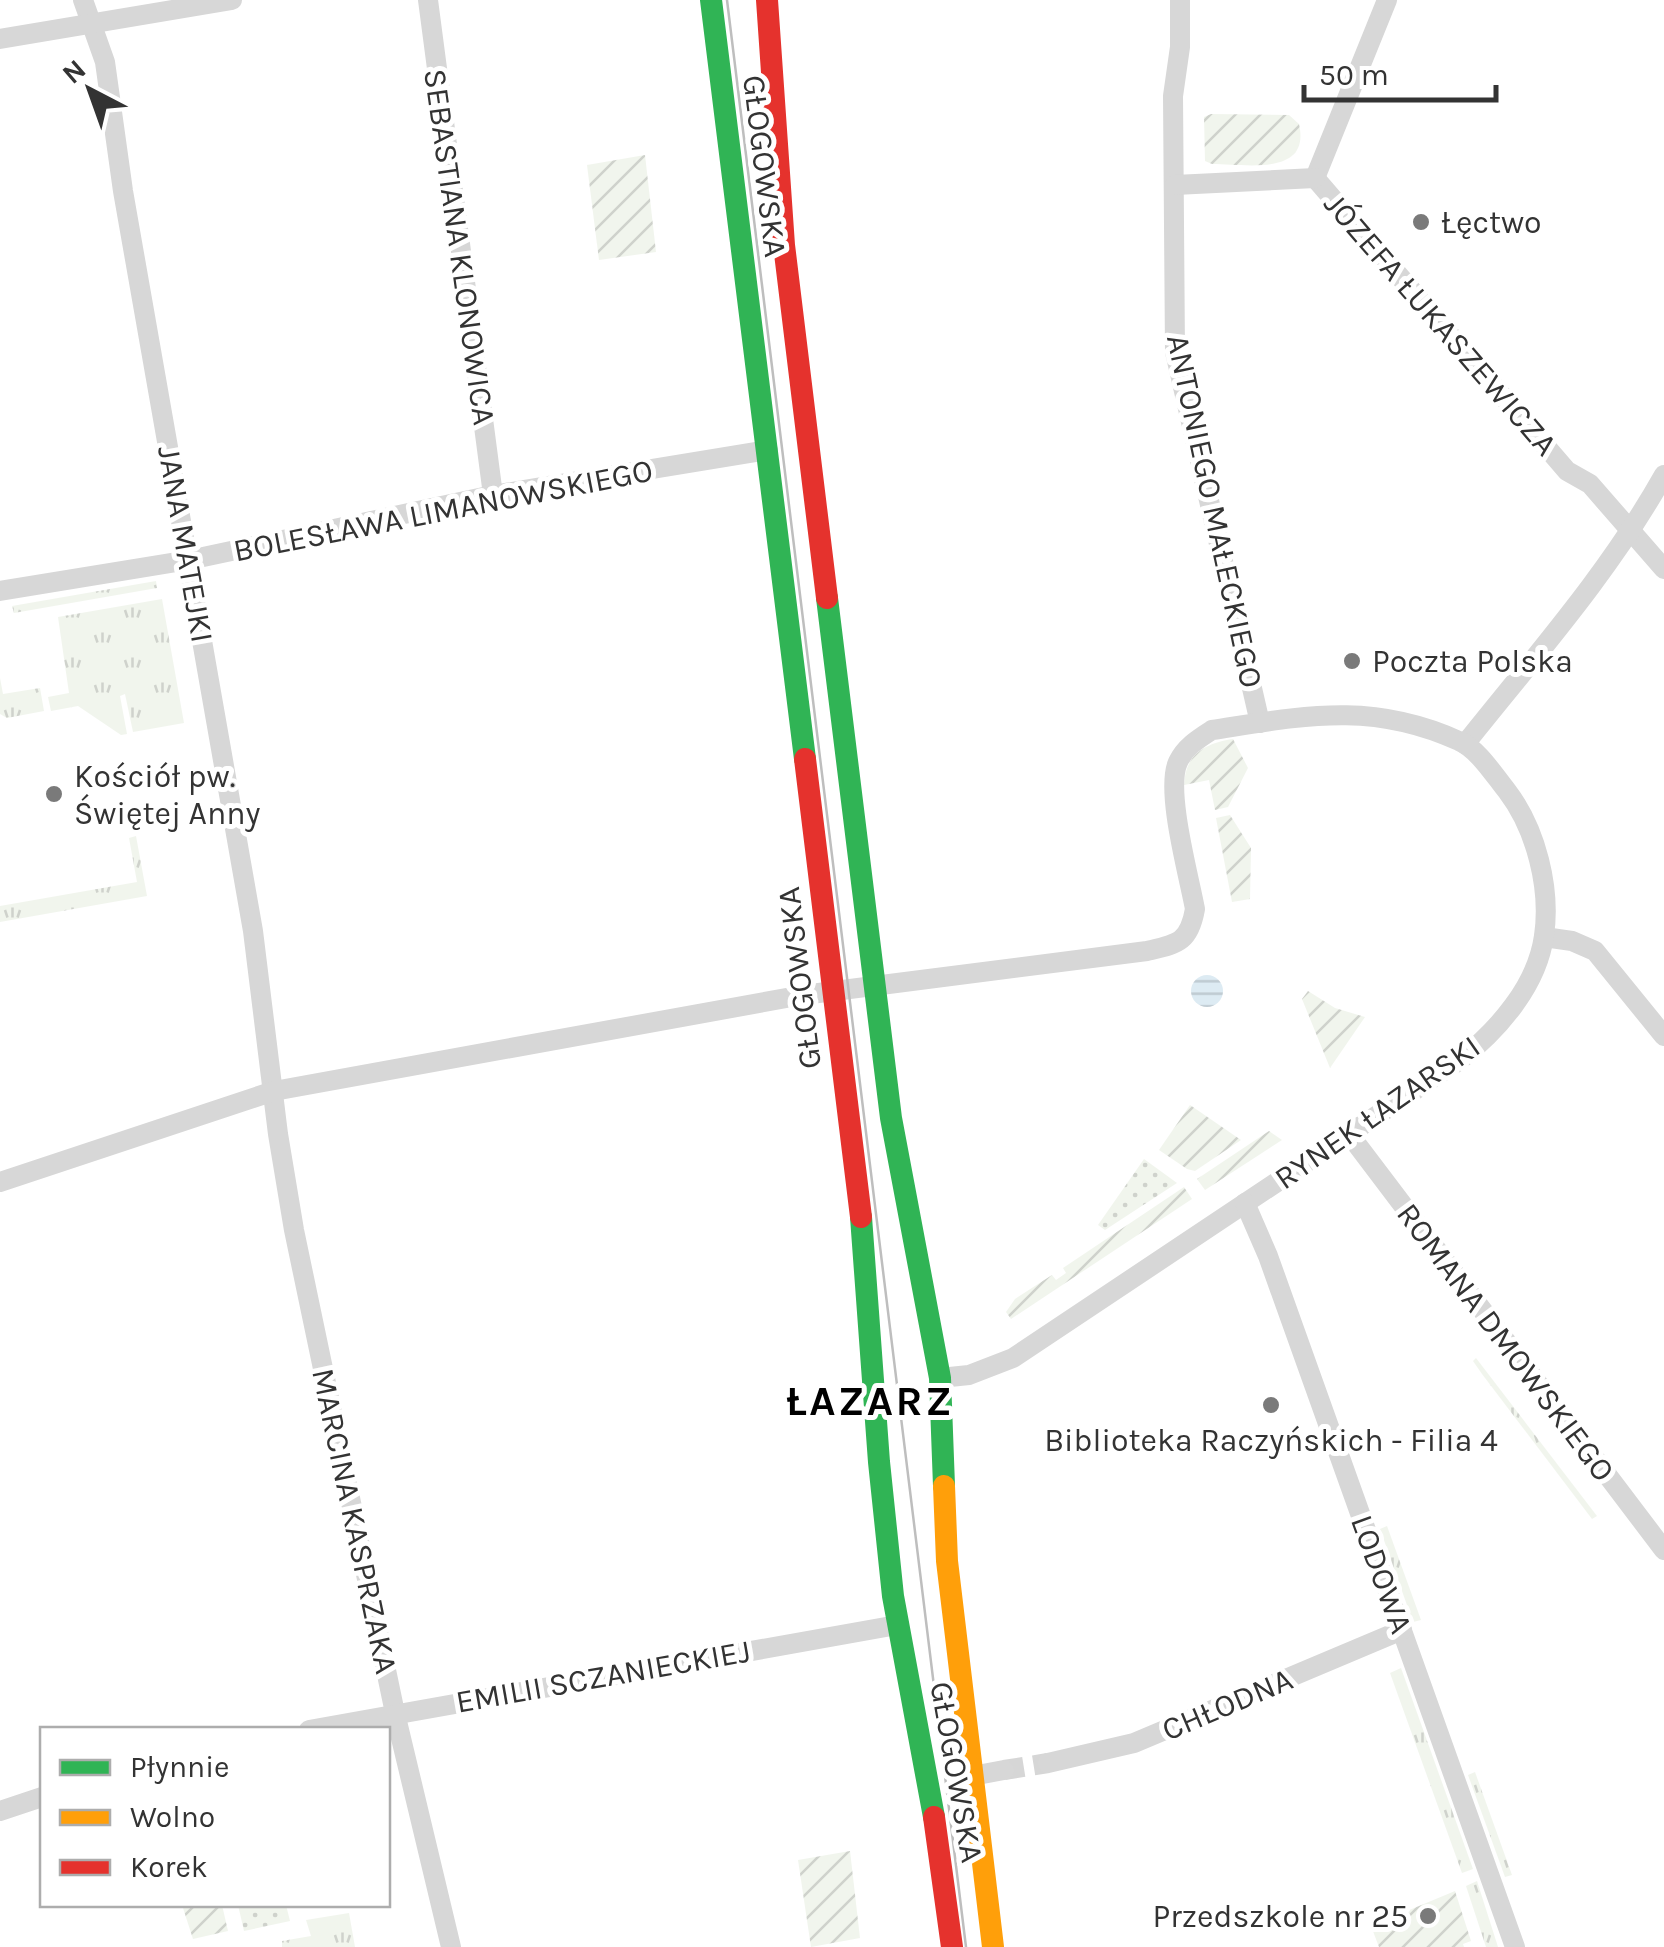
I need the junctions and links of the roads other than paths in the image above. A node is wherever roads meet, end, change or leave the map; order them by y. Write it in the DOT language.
graph roads {
  1 [pos="83,0"];
  2 [pos="232,0"];
  3 [pos="428,0"];
  4 [pos="712,0"];
  5 [pos="767,0"];
  6 [pos="1180,0"];
  7 [pos="1387,0"];
  8 [pos="92,24"];
  9 [pos="0,40"];
  10 [pos="1315,178"];
  11 [pos="1175,185"];
  12 [pos="768,450"];
  13 [pos="1664,475"];
  14 [pos="493,495"];
  15 [pos="1632,531"];
  16 [pos="188,560"];
  17 [pos="1664,569"];
  18 [pos="0,591"];
  19 [pos="1260,723"];
  20 [pos="1466,744"];
  21 [pos="1544,937"];
  22 [pos="874,986"];
  23 [pos="833,991"];
  24 [pos="1664,1036"];
  25 [pos="274,1091"];
  26 [pos="1349,1134"];
  27 [pos="0,1182"];
  28 [pos="1245,1203"];
  29 [pos="940,1378"];
  30 [pos="1664,1550"];
  31 [pos="898,1625"];
  32 [pos="1402,1630"];
  33 [pos="394,1713"];
  34 [pos="325,1727"];
  35 [pos="1048,1763"];
  36 [pos="1004,1770"];
  37 [pos="972,1776"];
  38 [pos="40,1799"];
  39 [pos="0,1811"];
  40 [pos="451,1947"];
  41 [pos="952,1947"];
  42 [pos="993,1947"];
  43 [pos="1515,1947"];
  1 -- 8 [label="street, JANA MATEJKI"];
  2 -- 8 [label="street"];
  3 -- 14 [label="street, SEBASTIANA KLONOWICA"];
  4 -- 12 [label="street, GŁOGOWSKA"];
  5 -- 22 [label="street, GŁOGOWSKA"];
  6 -- 11 [label="street, ANTONIEGO MAŁECKIEGO"];
  7 -- 10 [label="street"];
  8 -- 9 [label="street"];
  8 -- 16 [label="street, JANA MATEJKI"];
  10 -- 11 [label="street, JÓZEFA ŁUKASZEWICZA"];
  10 -- 15 [label="street, JÓZEFA ŁUKASZEWICZA"];
  11 -- 19 [label="street, ANTONIEGO MAŁECKIEGO"];
  12 -- 14 [label="street, BOLESŁAWA LIMANOWSKIEGO"];
  12 -- 23 [label="street, GŁOGOWSKA"];
  13 -- 15 [label="street"];
  14 -- 16 [label="street, BOLESŁAWA LIMANOWSKIEGO"];
  15 -- 17 [label="street, JÓZEFA ŁUKASZEWICZA"];
  15 -- 20 [label="street"];
  16 -- 18 [label="street, BOLESŁAWA LIMANOWSKIEGO"];
  16 -- 25 [label="street, JANA MATEJKI"];
  19 -- 20 [label="street, RYNEK ŁAZARSKI"];
  19 -- 22 [label="street, RYNEK ŁAZARSKI"];
  20 -- 21 [label="street, RYNEK ŁAZARSKI"];
  21 -- 24 [label="street"];
  21 -- 26 [label="street, RYNEK ŁAZARSKI"];
  22 -- 23 [label="street"];
  22 -- 29 [label="street, GŁOGOWSKA"];
  23 -- 25 [label="street"];
  23 -- 31 [label="street, GŁOGOWSKA"];
  25 -- 27 [label="street"];
  25 -- 33 [label="street, MARCINA KASPRZAKA"];
  26 -- 28 [label="street, RYNEK ŁAZARSKI"];
  26 -- 30 [label="street, ROMANA DMOWSKIEGO"];
  28 -- 29 [label="street, RYNEK ŁAZARSKI"];
  28 -- 32 [label="street, LODOWA"];
  29 -- 37 [label="street, GŁOGOWSKA"];
  31 -- 33 [label="street, EMILII SCZANIECKIEJ"];
  31 -- 41 [label="street, GŁOGOWSKA"];
  32 -- 35 [label="street, CHŁODNA"];
  32 -- 43 [label="street, LODOWA"];
  33 -- 34 [label="street, EMILII SCZANIECKIEJ"];
  33 -- 40 [label="street, MARCINA KASPRZAKA"];
  36 -- 37 [label="street"];
  37 -- 42 [label="street, GŁOGOWSKA"];
  38 -- 39 [label="street"];
}
